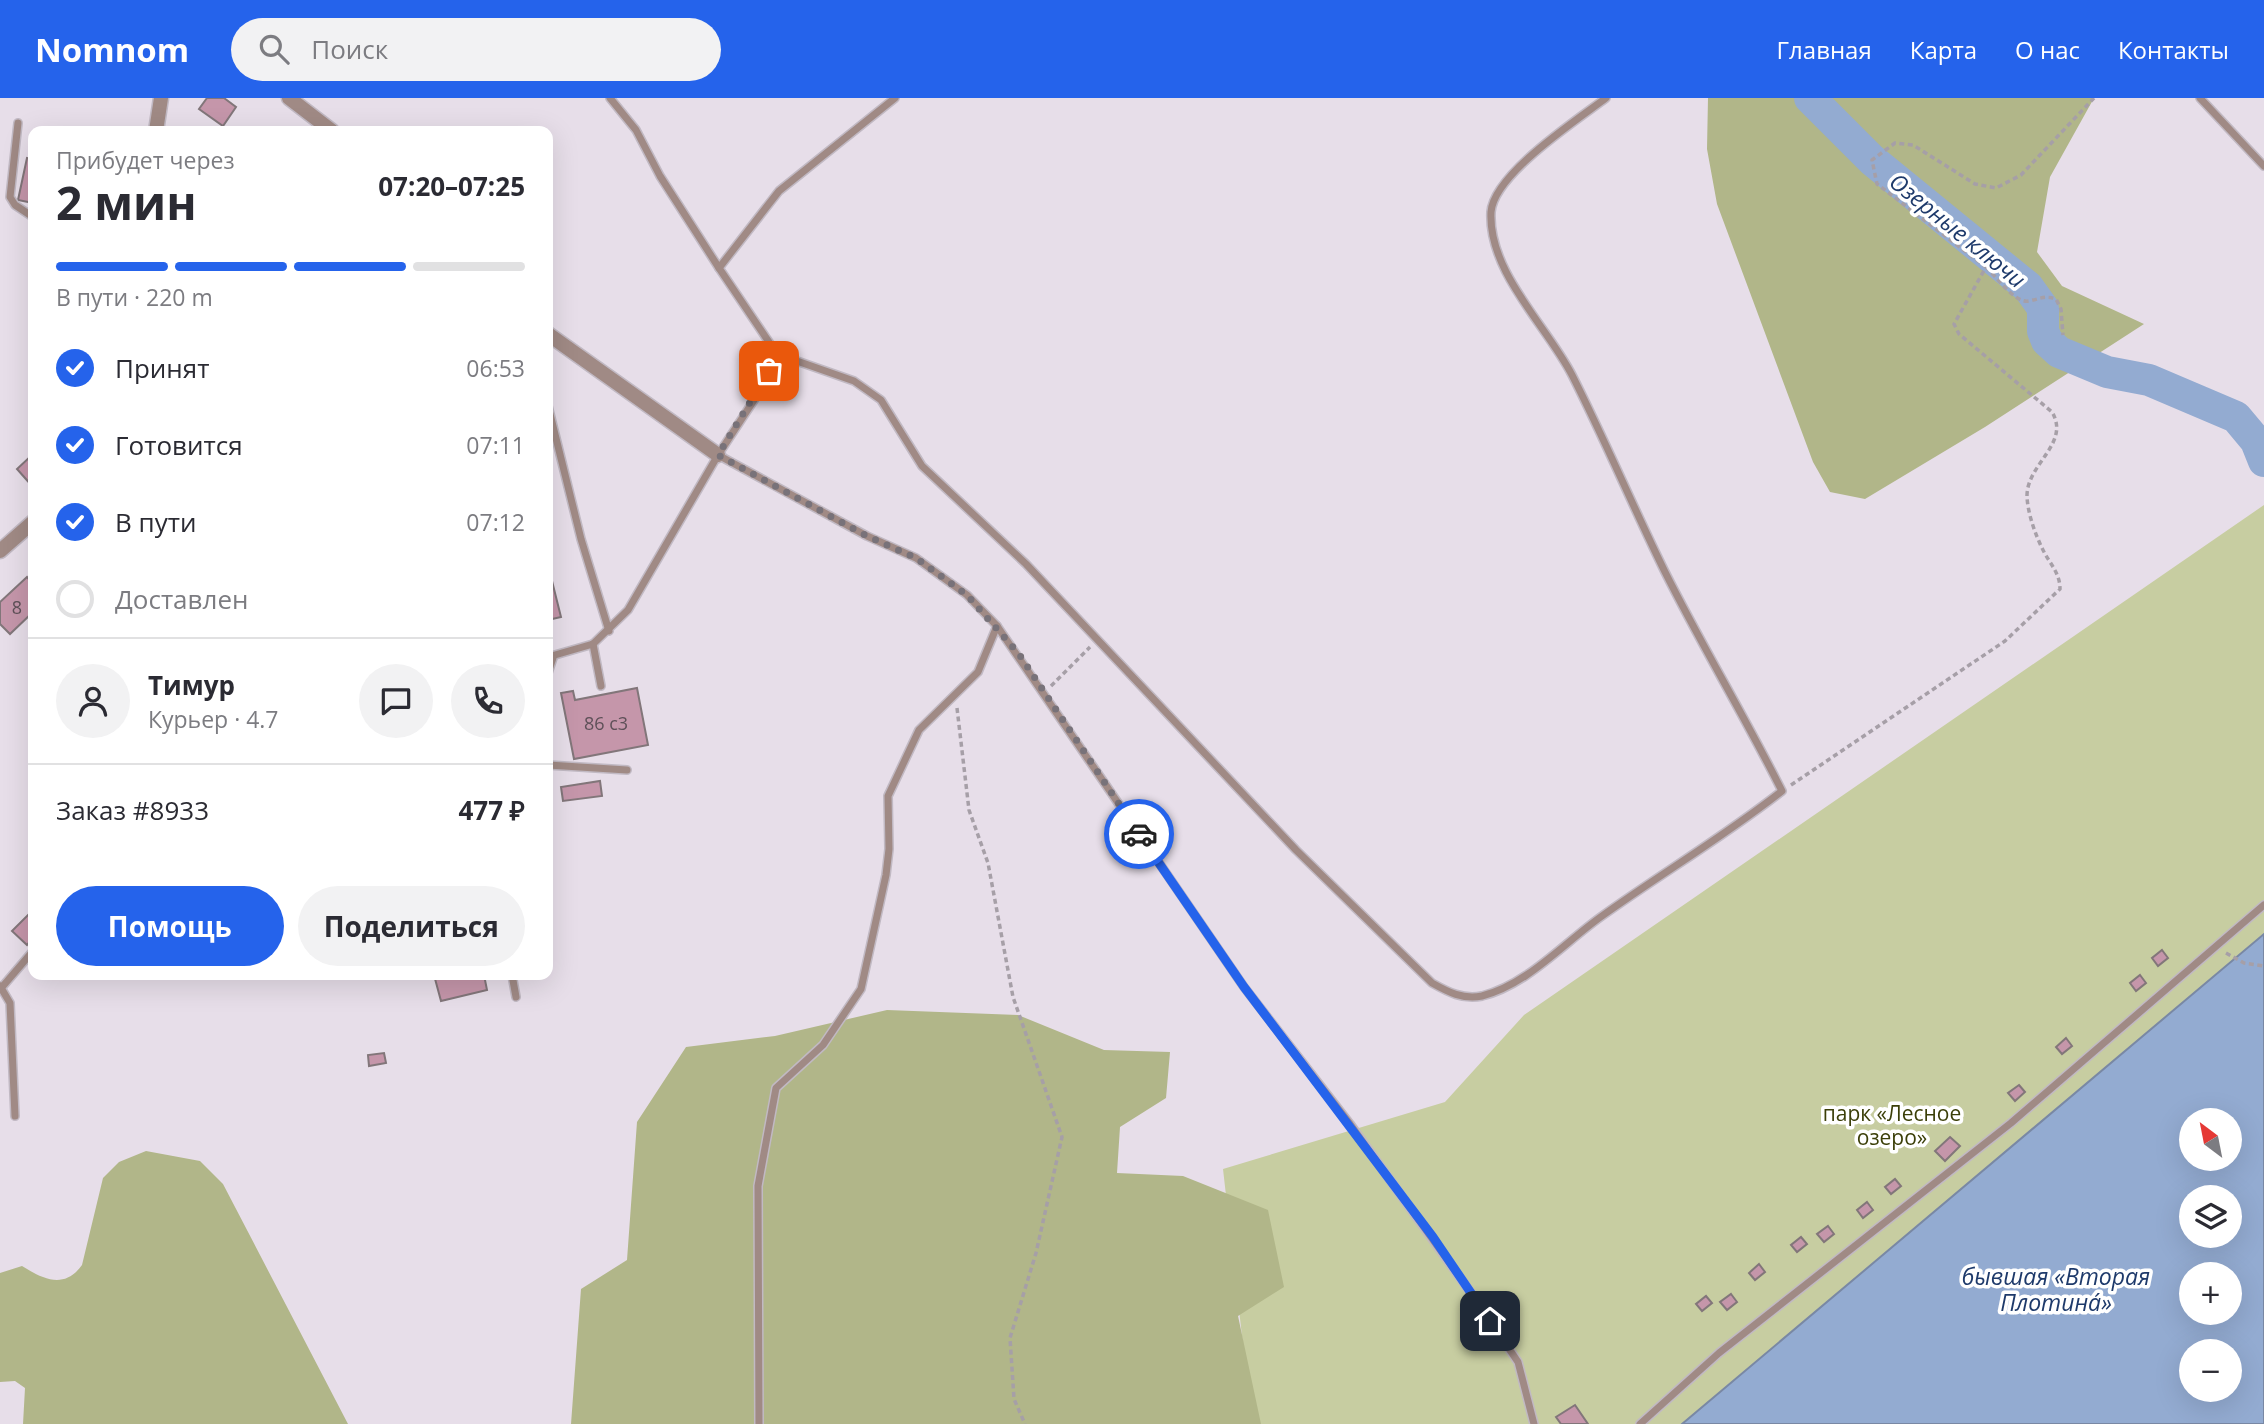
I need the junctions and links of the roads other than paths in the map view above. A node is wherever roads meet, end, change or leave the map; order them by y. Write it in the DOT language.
graph roads {
  1 [pos="161,98"];
  2 [pos="289,98"];
  3 [pos="610,98"];
  4 [pos="895,98"];
  5 [pos="1606,98"];
  6 [pos="2200,98"];
  7 [pos="18,123"];
  8 [pos="157,126"];
  9 [pos="325,126"];
  10 [pos="2264,166"];
  11 [pos="28,214"];
  12 [pos="719,268"];
  13 [pos="553,338"];
  14 [pos="777,354"];
  15 [pos="553,426"];
  16 [pos="718,455"];
  17 [pos="28,526"];
  18 [pos="0,551"];
  19 [pos="997,626"];
  20 [pos="609,631"];
  21 [pos="593,644"];
  22 [pos="553,657"];
  23 [pos="601,686"];
  24 [pos="553,765"];
  25 [pos="627,770"];
  26 [pos="2264,905"];
  27 [pos="28,956"];
  28 [pos="513,980"];
  29 [pos="1,986"];
  30 [pos="516,998"];
  31 [pos="15,1116"];
  32 [pos="759,1424"];
  33 [pos="1534,1424"];
  34 [pos="1640,1424"];
  1 -- 8 [label="street"];
  2 -- 9 [label="street"];
  3 -- 12 [label="lane"];
  4 -- 12 [label="lane"];
  5 -- 14 [label="lane"];
  6 -- 10 [label="lane"];
  7 -- 11 [label="lane"];
  12 -- 14 [label="lane"];
  13 -- 16 [label="street"];
  14 -- 16 [label="lane"];
  15 -- 20 [label="lane"];
  16 -- 19 [label="lane"];
  16 -- 20 [label="lane"];
  17 -- 18 [label="street"];
  19 -- 32 [label="lane"];
  19 -- 33 [label="lane"];
  20 -- 21 [label="lane"];
  21 -- 22 [label="lane"];
  21 -- 23 [label="lane"];
  24 -- 25 [label="lane"];
  26 -- 34 [label="lane"];
  27 -- 29 [label="lane"];
  28 -- 30 [label="lane"];
  29 -- 31 [label="lane"];
}
